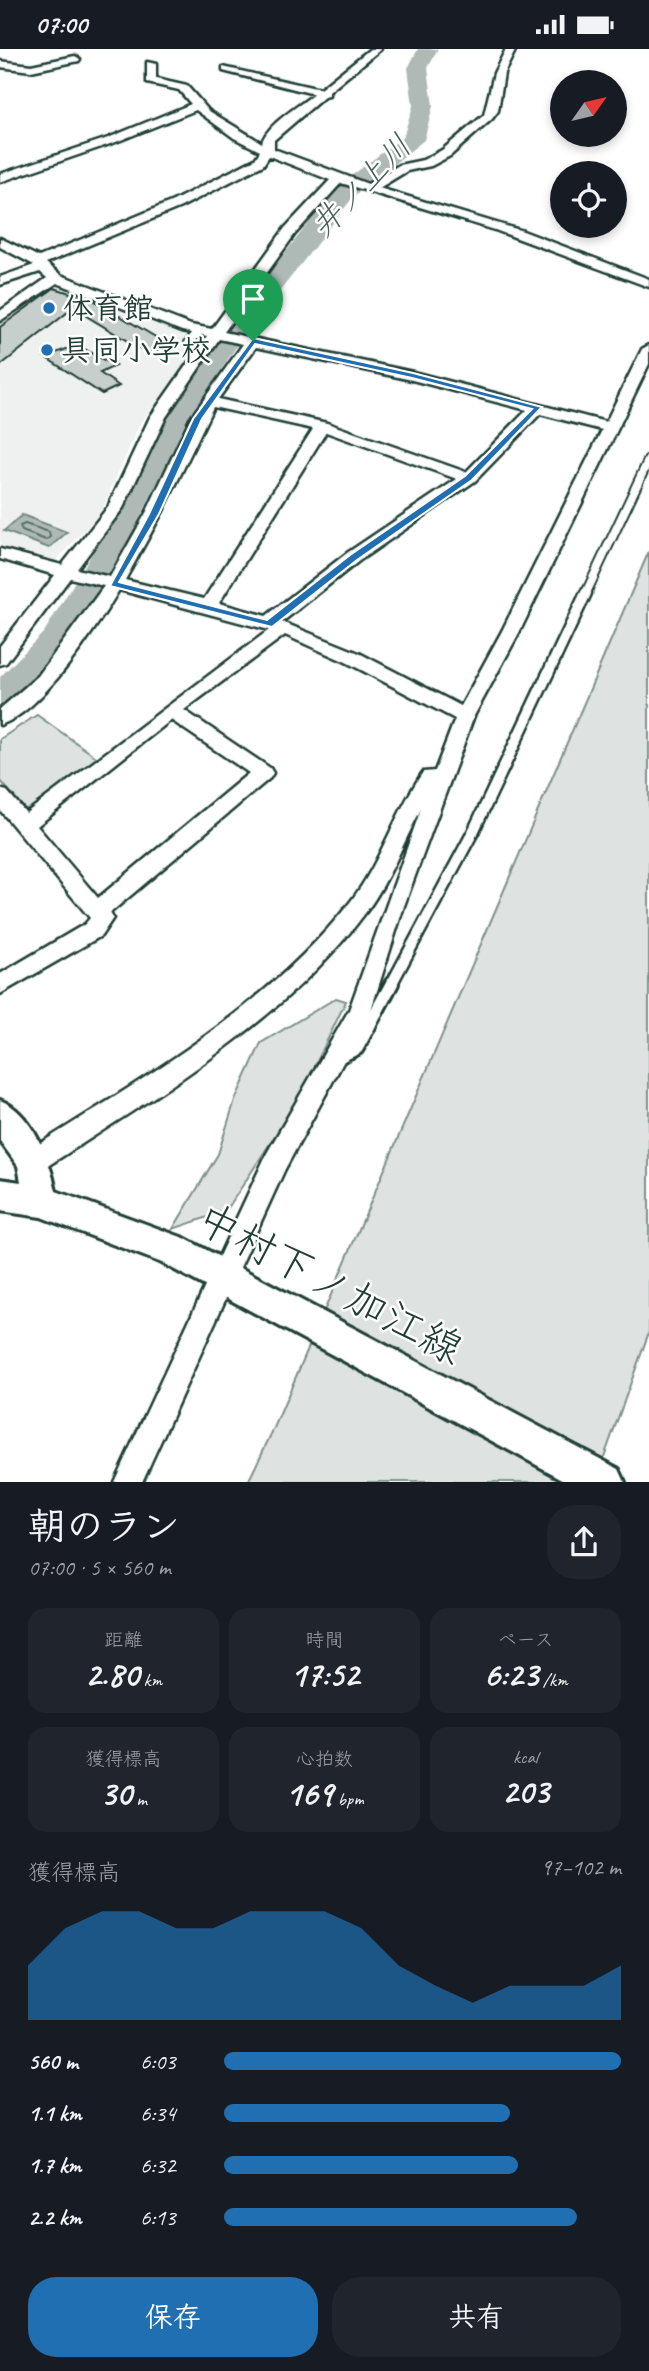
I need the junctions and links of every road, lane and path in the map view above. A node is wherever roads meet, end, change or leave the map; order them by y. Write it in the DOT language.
graph roads {
  1 [pos="376,49"];
  2 [pos="511,49"];
  3 [pos="20,55"];
  4 [pos="75,59"];
  5 [pos="51,63"];
  6 [pos="0,64"];
  7 [pos="151,64"];
  8 [pos="227,69"];
  9 [pos="325,94"];
  10 [pos="195,106"];
  11 [pos="268,149"];
  12 [pos="0,178"];
  13 [pos="341,181"];
  14 [pos="366,188"];
  15 [pos="0,241"];
  16 [pos="40,264"];
  17 [pos="56,278"];
  18 [pos="0,281"];
  19 [pos="649,283"];
  20 [pos="0,317"];
  21 [pos="211,333"];
  22 [pos="248,340"];
  23 [pos="189,343"];
  24 [pos="649,349"];
  25 [pos="210,402"];
  26 [pos="538,407"];
  27 [pos="323,426"];
  28 [pos="609,427"];
  29 [pos="649,459"];
  30 [pos="469,478"];
  31 [pos="0,554"];
  32 [pos="68,574"];
  33 [pos="109,583"];
  34 [pos="207,608"];
  35 [pos="275,626"];
  36 [pos="0,659"];
  37 [pos="171,710"];
  38 [pos="464,716"];
  39 [pos="0,718"];
  40 [pos="446,762"];
  41 [pos="0,796"];
  42 [pos="24,825"];
  43 [pos="97,911"];
  44 [pos="0,985"];
  45 [pos="333,1059"];
  46 [pos="0,1115"];
  47 [pos="34,1161"];
  48 [pos="0,1195"];
  49 [pos="41,1201"];
  50 [pos="221,1276"];
  51 [pos="128,1482"];
  52 [pos="606,1482"];
  1 -- 9 [label="street"];
  2 -- 14 [label="street"];
  3 -- 5 [label="street"];
  4 -- 5 [label="street"];
  5 -- 6 [label="street"];
  7 -- 10 [label="street"];
  8 -- 9 [label="street"];
  9 -- 11 [label="street"];
  10 -- 11 [label="street"];
  10 -- 12 [label="street"];
  11 -- 13 [label="street"];
  11 -- 16 [label="street"];
  13 -- 14 [label="street"];
  13 -- 21 [label="street"];
  14 -- 19 [label="street"];
  15 -- 16 [label="street"];
  16 -- 17 [label="street"];
  16 -- 18 [label="street"];
  17 -- 20 [label="street"];
  17 -- 21 [label="street"];
  21 -- 22 [label="street"];
  21 -- 23 [label="lane"];
  21 -- 32 [label="street"];
  22 -- 25 [label="street"];
  22 -- 26 [label="street"];
  24 -- 28 [label="street"];
  25 -- 27 [label="street"];
  25 -- 33 [label="street"];
  26 -- 28 [label="street"];
  26 -- 30 [label="street"];
  27 -- 30 [label="street"];
  27 -- 34 [label="street"];
  28 -- 38 [label="street"];
  29 -- 45 [label="lane"];
  30 -- 35 [label="street"];
  31 -- 32 [label="street"];
  32 -- 33 [label="street"];
  32 -- 36 [label="street"];
  33 -- 34 [label="street"];
  33 -- 39 [label="street"];
  34 -- 35 [label="street"];
  35 -- 37 [label="street"];
  35 -- 38 [label="street"];
  37 -- 42 [label="street"];
  37 -- 43 [label="street"];
  38 -- 40 [label="street"];
  40 -- 45 [label="street"];
  40 -- 47 [label="street"];
  41 -- 42 [label="street"];
  42 -- 43 [label="street"];
  43 -- 44 [label="street"];
  45 -- 50 [label="street"];
  46 -- 47 [label="street"];
  47 -- 49 [label="street"];
  48 -- 49 [label="main road, 中村下ノ加江線"];
  49 -- 50 [label="main road, 中村下ノ加江線"];
  50 -- 51 [label="street"];
  50 -- 52 [label="main road, 中村下ノ加江線"];
}
